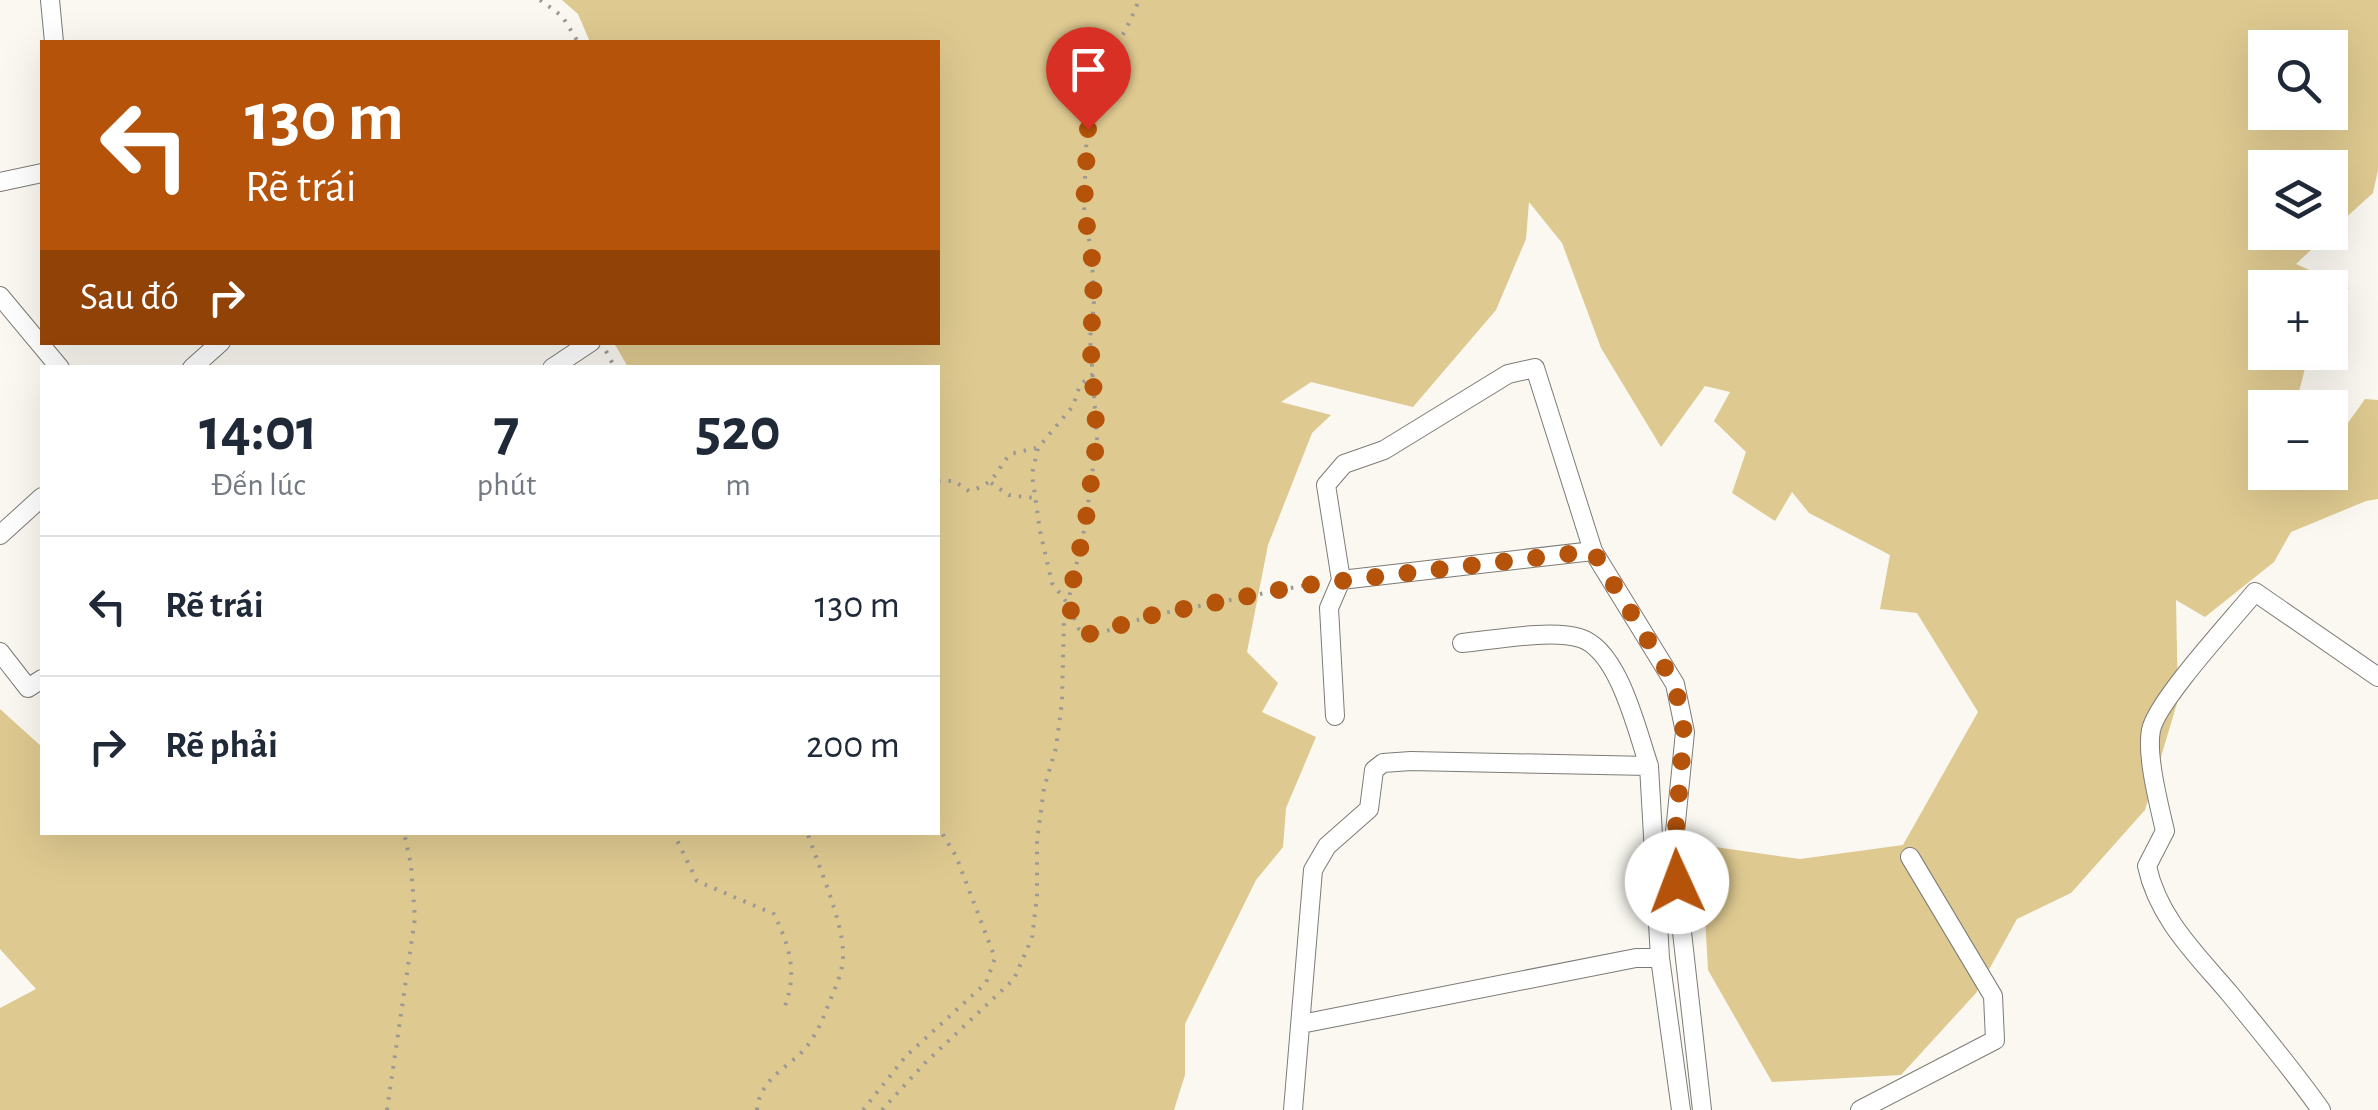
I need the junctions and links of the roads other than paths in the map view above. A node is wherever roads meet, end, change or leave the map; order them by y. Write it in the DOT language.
graph roads {
  1 [pos="50,0"];
  2 [pos="54,40"];
  3 [pos="40,173"];
  4 [pos="0,182"];
  5 [pos="0,296"];
  6 [pos="40,344"];
  7 [pos="41,345"];
  8 [pos="218,345"];
  9 [pos="586,345"];
  10 [pos="58,365"];
  11 [pos="195,365"];
  12 [pos="556,365"];
  13 [pos="40,498"];
  14 [pos="0,535"];
  15 [pos="1593,551"];
  16 [pos="1341,580"];
  17 [pos="1462,643"];
  18 [pos="0,652"];
  19 [pos="2378,678"];
  20 [pos="40,680"];
  21 [pos="1335,716"];
  22 [pos="1649,766"];
  23 [pos="1910,857"];
  24 [pos="1660,958"];
  25 [pos="1301,1024"];
  26 [pos="1293,1110"];
  27 [pos="1681,1110"];
  28 [pos="1702,1110"];
  29 [pos="1860,1110"];
  30 [pos="2322,1110"];
  1 -- 2 [label="street"];
  3 -- 4 [label="street"];
  5 -- 6 [label="street"];
  7 -- 10 [label="street"];
  8 -- 11 [label="street"];
  9 -- 12 [label="street"];
  13 -- 14 [label="street"];
  15 -- 16 [label="street"];
  15 -- 16 [label="street"];
  15 -- 28 [label="street"];
  16 -- 21 [label="street"];
  17 -- 22 [label="street"];
  18 -- 20 [label="street"];
  19 -- 30 [label="street"];
  22 -- 24 [label="street"];
  22 -- 25 [label="street"];
  23 -- 29 [label="street"];
  24 -- 25 [label="street"];
  24 -- 27 [label="street"];
  25 -- 26 [label="street"];
}
